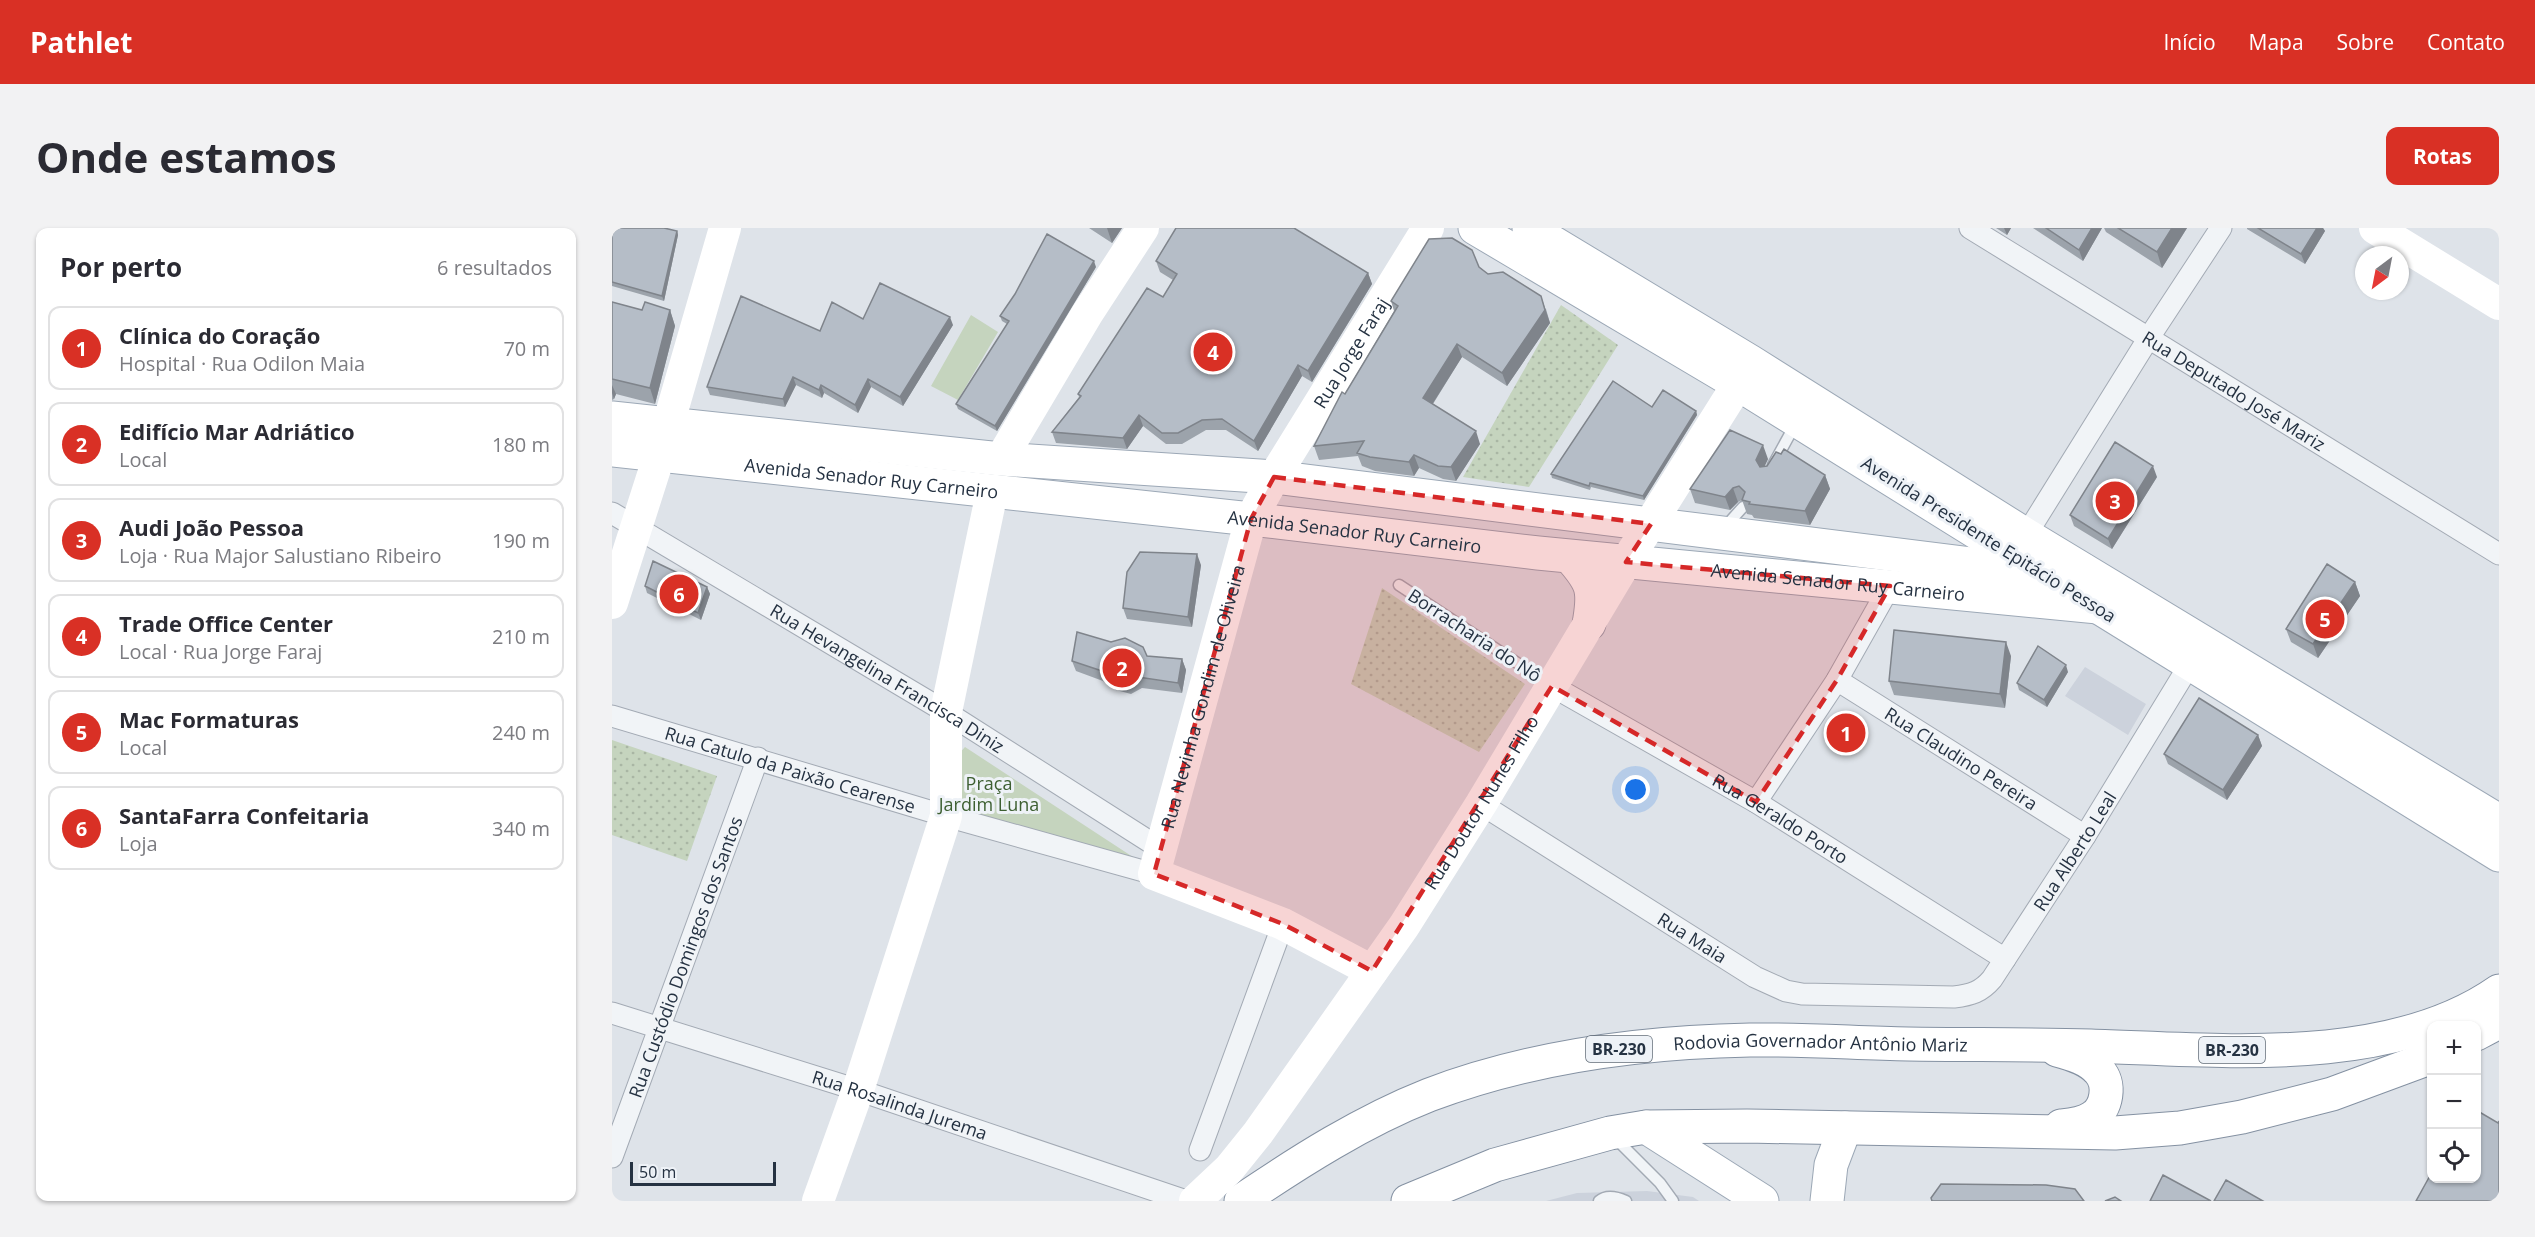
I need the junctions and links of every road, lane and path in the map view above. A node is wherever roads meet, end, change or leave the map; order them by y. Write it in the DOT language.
graph roads {
  1 [pos="725,228"];
  2 [pos="1143,228"];
  3 [pos="1428,228"];
  4 [pos="1529,228"];
  5 [pos="1970,228"];
  6 [pos="2221,228"];
  7 [pos="2375,228"];
  8 [pos="1489,231"];
  9 [pos="2499,304"];
  10 [pos="2148,339"];
  11 [pos="1738,384"];
  12 [pos="612,418"];
  13 [pos="1797,420"];
  14 [pos="669,424"];
  15 [pos="612,450"];
  16 [pos="659,456"];
  17 [pos="1001,459"];
  18 [pos="1768,474"];
  19 [pos="1274,477"];
  20 [pos="992,492"];
  21 [pos="1743,507"];
  22 [pos="1251,519"];
  23 [pos="624,521"];
  24 [pos="1651,524"];
  25 [pos="1720,532"];
  26 [pos="2026,535"];
  27 [pos="2499,554"];
  28 [pos="1570,557"];
  29 [pos="1626,562"];
  30 [pos="2083,570"];
  31 [pos="2042,573"];
  32 [pos="1399,585"];
  33 [pos="1890,586"];
  34 [pos="612,603"];
  35 [pos="2098,607"];
  36 [pos="1589,624"];
  37 [pos="2190,664"];
  38 [pos="1837,680"];
  39 [pos="1552,686"];
  40 [pos="946,712"];
  41 [pos="612,716"];
  42 [pos="758,758"];
  43 [pos="1756,802"];
  44 [pos="1481,804"];
  45 [pos="946,816"];
  46 [pos="2499,821"];
  47 [pos="2085,836"];
  48 [pos="2499,855"];
  49 [pos="1157,862"];
  50 [pos="1283,924"];
  51 [pos="2005,959"];
  52 [pos="1372,971"];
  53 [pos="2499,991"];
  54 [pos="1929,996"];
  55 [pos="612,1013"];
  56 [pos="2499,1022"];
  57 [pos="659,1028"];
  58 [pos="2481,1031"];
  59 [pos="2031,1044"];
  60 [pos="2427,1059"];
  61 [pos="858,1090"];
  62 [pos="1646,1127"];
  63 [pos="1845,1128"];
  64 [pos="2011,1131"];
  65 [pos="1610,1133"];
  66 [pos="1200,1150"];
  67 [pos="612,1157"];
  68 [pos="818,1201"];
  69 [pos="1186,1201"];
  70 [pos="1195,1201"];
  71 [pos="1241,1201"];
  72 [pos="1408,1201"];
  73 [pos="1599,1201"];
  74 [pos="1626,1201"];
  75 [pos="1673,1201"];
  76 [pos="1762,1201"];
  77 [pos="1827,1201"];
  1 -- 14 [label="street"];
  2 -- 17 [label="street"];
  3 -- 19 [label="street, Rua Jorge Faraj"];
  4 -- 26 [label="main road, Avenida Presidente Epitácio Pessoa"];
  5 -- 10 [label="street, Rua Deputado José Mariz"];
  6 -- 10 [label="street"];
  7 -- 9 [label="street"];
  8 -- 11 [label="main road, Avenida Presidente Epitácio Pessoa"];
  10 -- 26 [label="street"];
  10 -- 27 [label="street, Rua Deputado José Mariz"];
  11 -- 13 [label="main road, Avenida Presidente Epitácio Pessoa"];
  11 -- 24 [label="street, Rua Doutor Nunes Filho"];
  12 -- 14 [label="main road, Avenida Senador Ruy Carneiro"];
  13 -- 18 [label="lane"];
  13 -- 31 [label="main road, Avenida Presidente Epitácio Pessoa"];
  14 -- 16 [label="street"];
  14 -- 17 [label="main road, Avenida Senador Ruy Carneiro"];
  15 -- 16 [label="main road, Avenida Senador Ruy Carneiro"];
  16 -- 20 [label="main road, Avenida Senador Ruy Carneiro"];
  16 -- 23 [label="street"];
  17 -- 19 [label="main road, Avenida Senador Ruy Carneiro"];
  19 -- 22 [label="street, Rua Jorge Faraj"];
  19 -- 24 [label="main road, Avenida Senador Ruy Carneiro"];
  20 -- 22 [label="main road, Avenida Senador Ruy Carneiro"];
  20 -- 40 [label="street"];
  21 -- 25 [label="lane"];
  22 -- 28 [label="main road, Avenida Senador Ruy Carneiro"];
  22 -- 49 [label="street, Rua Nevinha Gondim de Oliveira"];
  23 -- 34 [label="street"];
  23 -- 40 [label="street, Rua Hevangelina Francisca Diniz"];
  24 -- 25 [label="main road, Avenida Senador Ruy Carneiro"];
  24 -- 29 [label="street, Rua Doutor Nunes Filho"];
  25 -- 31 [label="main road, Avenida Senador Ruy Carneiro"];
  26 -- 30 [label="main road, Avenida Presidente Epitácio Pessoa"];
  28 -- 29 [label="main road, Avenida Senador Ruy Carneiro"];
  28 -- 36 [label="main road"];
  29 -- 33 [label="main road, Avenida Senador Ruy Carneiro"];
  29 -- 36 [label="street, Rua Doutor Nunes Filho"];
  30 -- 31 [label="main road"];
  30 -- 46 [label="main road, Avenida Presidente Epitácio Pessoa"];
  31 -- 35 [label="main road, Avenida Presidente Epitácio Pessoa"];
  32 -- 39 [label="lane, Borracharia do Nô"];
  33 -- 35 [label="main road, Avenida Senador Ruy Carneiro"];
  33 -- 38 [label="street"];
  35 -- 37 [label="main road, Avenida Presidente Epitácio Pessoa"];
  36 -- 39 [label="street, Rua Doutor Nunes Filho"];
  37 -- 47 [label="street, Rua Alberto Leal"];
  37 -- 48 [label="main road, Avenida Presidente Epitácio Pessoa"];
  38 -- 43 [label="street"];
  38 -- 47 [label="street, Rua Claudino Pereira"];
  39 -- 43 [label="street, Rua Geraldo Porto"];
  39 -- 44 [label="street, Rua Doutor Nunes Filho"];
  40 -- 45 [label="street"];
  40 -- 49 [label="street, Rua Hevangelina Francisca Diniz"];
  41 -- 42 [label="street, Rua Catulo da Paixão Cearense"];
  42 -- 45 [label="street, Rua Catulo da Paixão Cearense"];
  42 -- 57 [label="street, Rua Custódio Domingos dos Santos"];
  43 -- 51 [label="street, Rua Geraldo Porto"];
  44 -- 52 [label="street, Rua Doutor Nunes Filho"];
  44 -- 54 [label="street, Rua Maia"];
  45 -- 49 [label="street, Rua Catulo da Paixão Cearense"];
  45 -- 61 [label="street"];
  47 -- 51 [label="street, Rua Alberto Leal"];
  49 -- 50 [label="street, Rua Catulo da Paixão Cearense"];
  50 -- 52 [label="street, Rua Catulo da Paixão Cearense"];
  50 -- 66 [label="street"];
  51 -- 54 [label="street, Rua Alberto Leal"];
  52 -- 70 [label="street, Rua Doutor Nunes Filho"];
  53 -- 59 [label="main road, Rodovia Governador Antônio Mariz / BR-230"];
  55 -- 57 [label="street, Rua Rosalinda Jurema"];
  56 -- 58 [label="main road"];
  57 -- 61 [label="street, Rua Rosalinda Jurema"];
  57 -- 67 [label="street, Rua Custódio Domingos dos Santos"];
  59 -- 64 [label="main road"];
  59 -- 71 [label="main road, Rodovia Governador Antônio Mariz / BR-230"];
  60 -- 64 [label="main road"];
  61 -- 68 [label="street"];
  61 -- 69 [label="street, Rua Rosalinda Jurema"];
  62 -- 63 [label="main road"];
  62 -- 65 [label="main road"];
  62 -- 76 [label="main road"];
  63 -- 64 [label="main road"];
  63 -- 77 [label="main road"];
  65 -- 72 [label="main road"];
  65 -- 75 [label="lane"];
  73 -- 74 [label="lane"];
}
